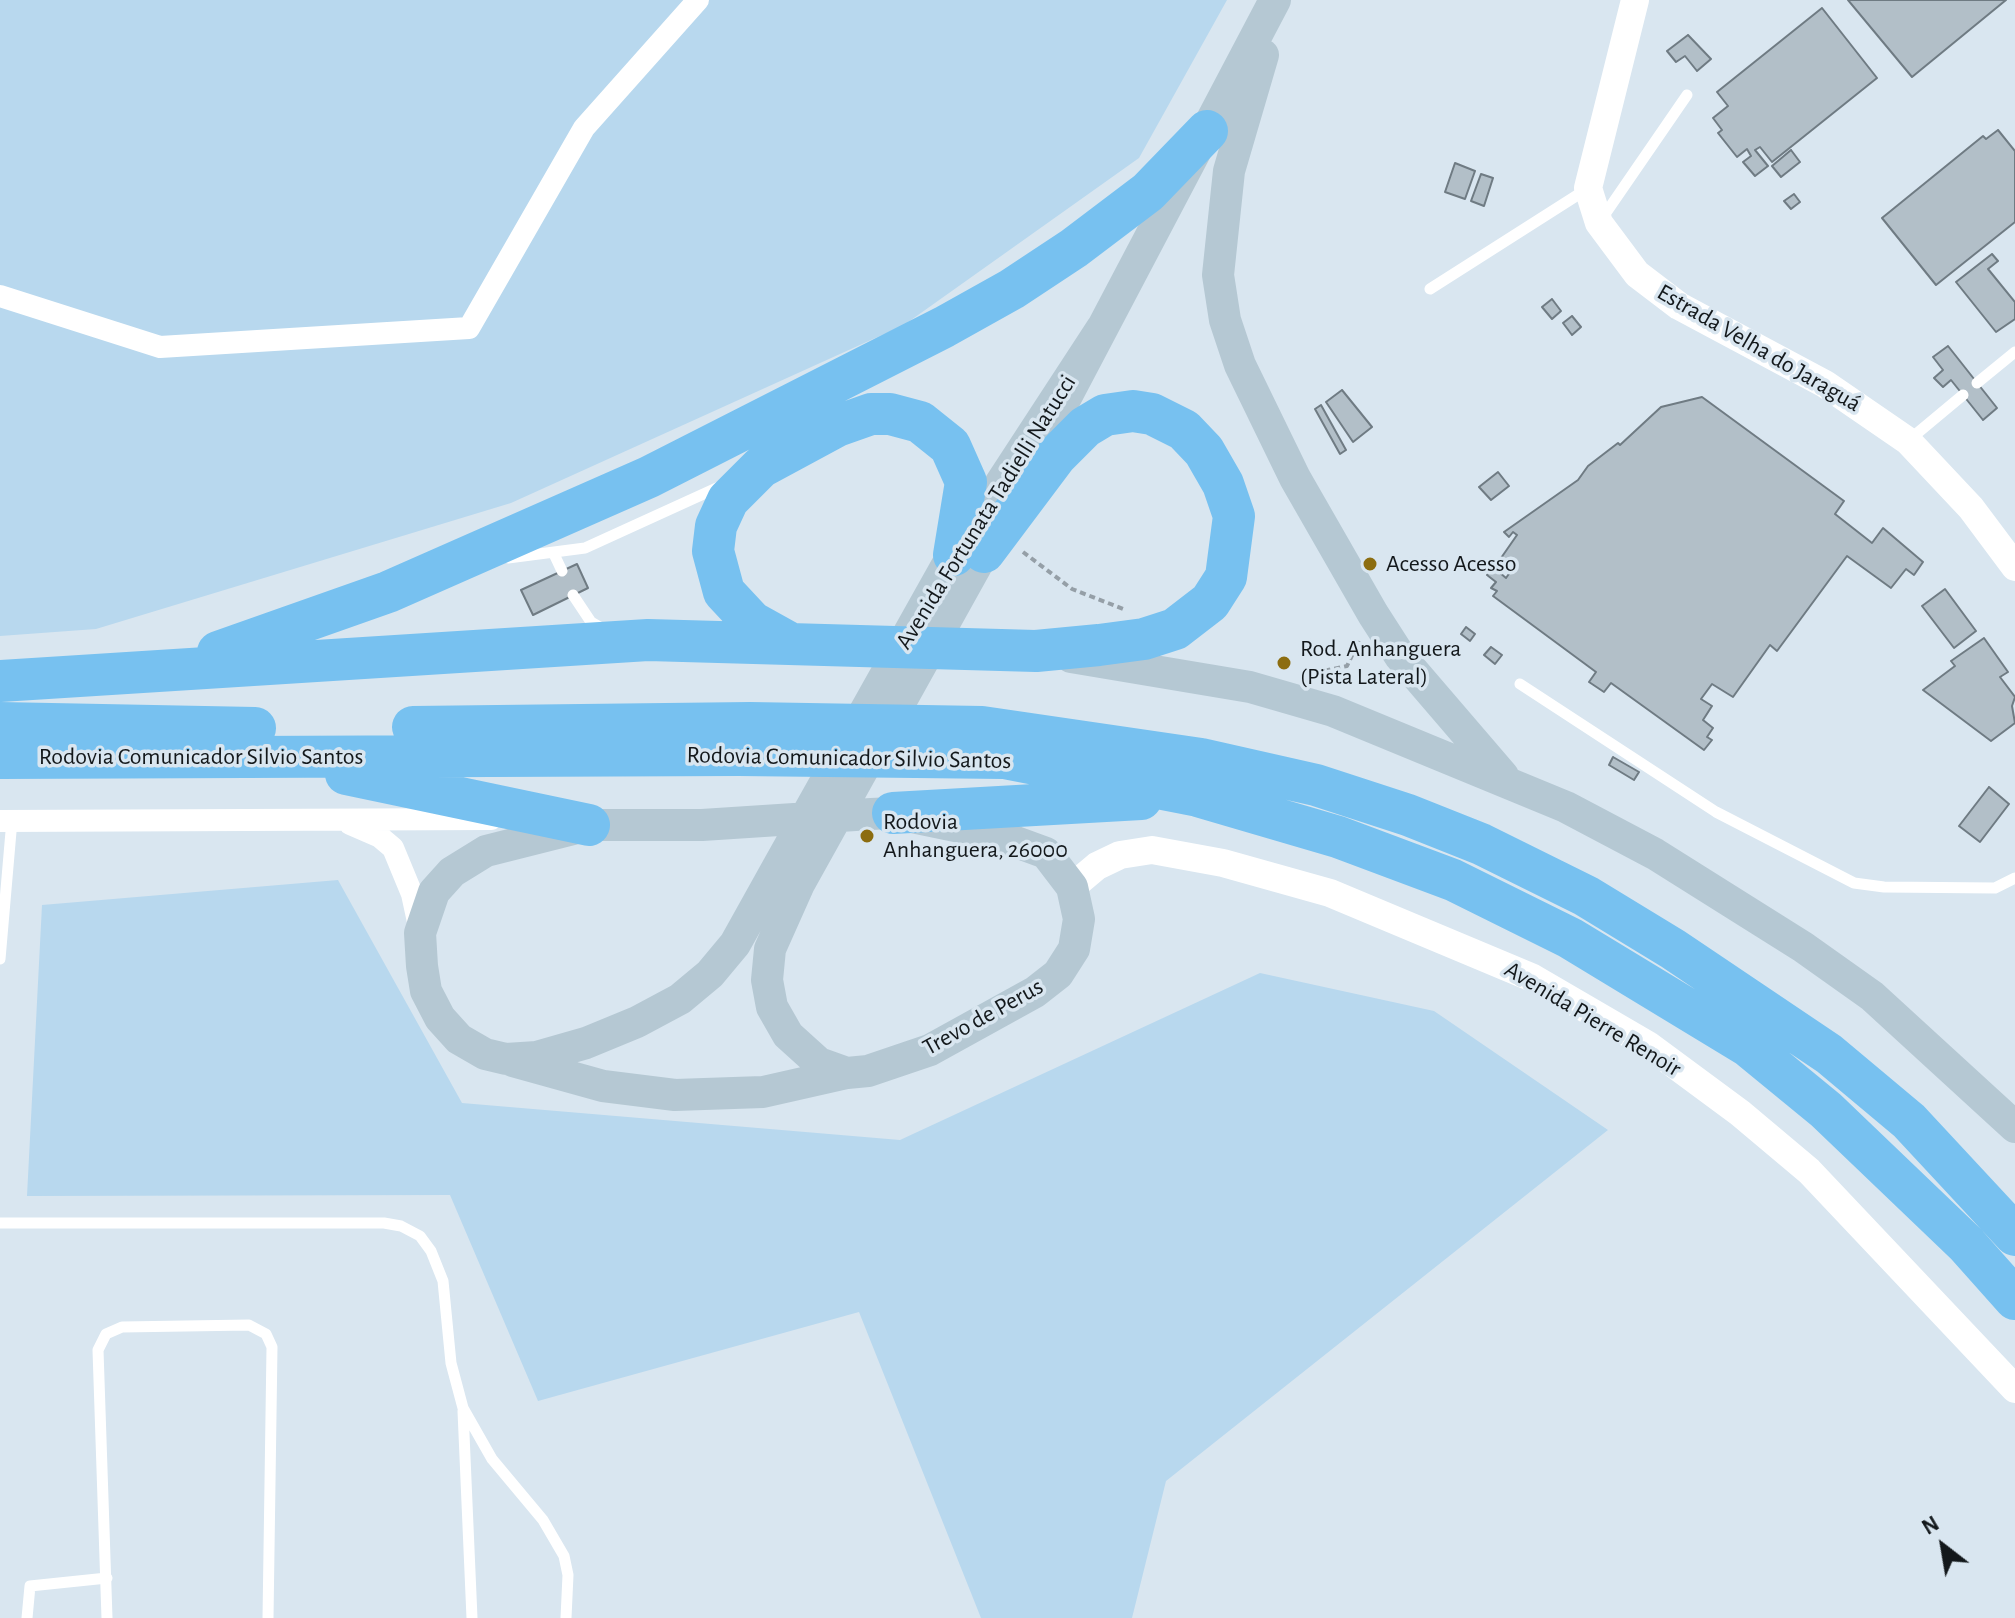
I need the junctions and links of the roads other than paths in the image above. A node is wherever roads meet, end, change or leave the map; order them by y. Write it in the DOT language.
graph roads {
  1 [pos="698,0"];
  2 [pos="1278,0"];
  3 [pos="1635,0"];
  4 [pos="1687,95"];
  5 [pos="1207,131"];
  6 [pos="1588,188"];
  7 [pos="1599,223"];
  8 [pos="1430,289"];
  9 [pos="0,296"];
  10 [pos="2015,352"];
  11 [pos="1977,383"];
  12 [pos="1963,395"];
  13 [pos="1908,441"];
  14 [pos="761,467"];
  15 [pos="554,554"];
  16 [pos="972,554"];
  17 [pos="497,561"];
  18 [pos="484,565"];
  19 [pos="2015,567"];
  20 [pos="562,571"];
  21 [pos="388,592"];
  22 [pos="573,595"];
  23 [pos="648,640"];
  24 [pos="789,643"];
  25 [pos="1036,651"];
  26 [pos="153,671"];
  27 [pos="0,681"];
  28 [pos="1520,684"];
  29 [pos="0,723"];
  30 [pos="259,756"];
  31 [pos="0,758"];
  32 [pos="1508,781"];
  33 [pos="1198,796"];
  34 [pos="893,813"];
  35 [pos="548,816"];
  36 [pos="6,821"];
  37 [pos="341,821"];
  38 [pos="589,825"];
  39 [pos="789,874"];
  40 [pos="2015,878"];
  41 [pos="1072,887"];
  42 [pos="420,933"];
  43 [pos="0,959"];
  44 [pos="506,1059"];
  45 [pos="847,1073"];
  46 [pos="2015,1127"];
  47 [pos="0,1223"];
  48 [pos="2015,1235"];
  49 [pos="2015,1299"];
  50 [pos="2015,1389"];
  51 [pos="463,1408"];
  52 [pos="107,1578"];
  53 [pos="27,1618"];
  54 [pos="107,1618"];
  55 [pos="268,1618"];
  56 [pos="472,1618"];
  57 [pos="566,1618"];
  1 -- 9 [label="street"];
  2 -- 5 [label="main road, Avenida Fortunata Tadielli Natucci"];
  2 -- 32 [label="main road"];
  3 -- 6 [label="street"];
  4 -- 7 [label="lane"];
  5 -- 16 [label="main road, Avenida Fortunata Tadielli Natucci"];
  5 -- 21 [label="highway"];
  6 -- 7 [label="street, Estrada Velha do Jaraguá"];
  6 -- 8 [label="lane"];
  7 -- 13 [label="street, Estrada Velha do Jaraguá"];
  10 -- 11 [label="lane"];
  12 -- 13 [label="lane"];
  13 -- 19 [label="street, Estrada Velha do Jaraguá"];
  14 -- 15 [label="lane"];
  14 -- 16 [label="highway"];
  14 -- 24 [label="highway"];
  15 -- 17 [label="lane"];
  15 -- 20 [label="lane"];
  16 -- 25 [label="highway"];
  16 -- 39 [label="main road, Avenida Fortunata Tadielli Natucci"];
  18 -- 21 [label="lane"];
  21 -- 26 [label="highway"];
  22 -- 23 [label="lane"];
  23 -- 24 [label="highway"];
  23 -- 26 [label="highway"];
  24 -- 25 [label="highway"];
  25 -- 32 [label="main road"];
  26 -- 27 [label="highway"];
  28 -- 40 [label="lane"];
  29 -- 48 [label="highway, Rodovia Comunicador Silvio Santos"];
  30 -- 31 [label="highway, Rodovia Comunicador Silvio Santos"];
  30 -- 33 [label="highway, Rodovia Comunicador Silvio Santos"];
  30 -- 35 [label="highway"];
  32 -- 46 [label="main road"];
  33 -- 34 [label="highway"];
  33 -- 49 [label="highway, Rodovia Comunicador Silvio Santos"];
  34 -- 38 [label="main road, Trevo de Perus"];
  34 -- 41 [label="main road, Trevo de Perus"];
  35 -- 37 [label="street"];
  35 -- 38 [label="highway"];
  36 -- 37 [label="street"];
  36 -- 43 [label="lane"];
  37 -- 42 [label="street"];
  38 -- 42 [label="main road"];
  39 -- 44 [label="main road"];
  39 -- 45 [label="main road"];
  41 -- 45 [label="main road, Trevo de Perus"];
  41 -- 50 [label="street, Avenida Pierre Renoir"];
  42 -- 44 [label="main road"];
  44 -- 45 [label="main road, Trevo de Perus"];
  47 -- 51 [label="lane"];
  51 -- 56 [label="lane"];
  51 -- 57 [label="lane"];
  52 -- 53 [label="lane"];
  52 -- 54 [label="lane"];
  52 -- 55 [label="lane"];
}
